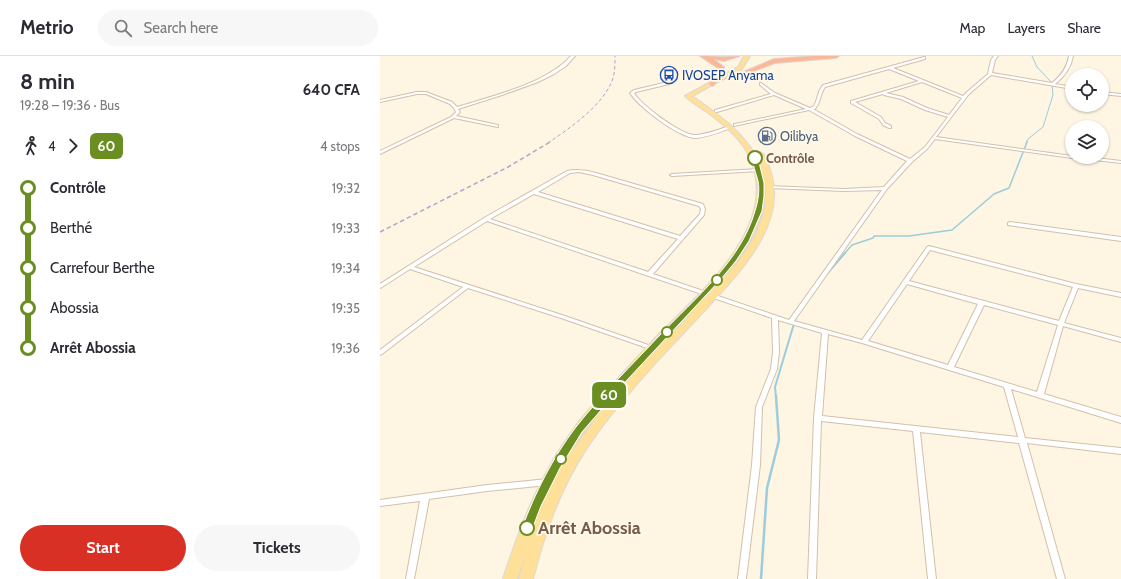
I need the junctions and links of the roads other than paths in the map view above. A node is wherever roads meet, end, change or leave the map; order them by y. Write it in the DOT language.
graph roads {
  1 [pos="573,56"];
  2 [pos="703,56"];
  3 [pos="707,56"];
  4 [pos="737,56"];
  5 [pos="746,56"];
  6 [pos="753,56"];
  7 [pos="779,56"];
  8 [pos="793,56"];
  9 [pos="836,56"];
  10 [pos="996,56"];
  11 [pos="1071,56"];
  12 [pos="924,58"];
  13 [pos="890,68"];
  14 [pos="739,74"];
  15 [pos="990,74"];
  16 [pos="922,81"];
  17 [pos="668,83"];
  18 [pos="712,84"];
  19 [pos="761,84"];
  20 [pos="1052,86"];
  21 [pos="1065,87"];
  22 [pos="1109,93"];
  23 [pos="774,94"];
  24 [pos="884,94"];
  25 [pos="1121,95"];
  26 [pos="964,98"];
  27 [pos="380,102"];
  28 [pos="456,108"];
  29 [pos="810,109"];
  30 [pos="716,111"];
  31 [pos="950,116"];
  32 [pos="454,117"];
  33 [pos="498,126"];
  34 [pos="733,126"];
  35 [pos="890,127"];
  36 [pos="934,138"];
  37 [pos="380,153"];
  38 [pos="1065,155"];
  39 [pos="910,161"];
  40 [pos="1109,161"];
  41 [pos="1121,162"];
  42 [pos="758,170"];
  43 [pos="672,175"];
  44 [pos="769,187"];
  45 [pos="885,188"];
  46 [pos="534,192"];
  47 [pos="486,220"];
  48 [pos="1010,224"];
  49 [pos="681,238"];
  50 [pos="1121,239"];
  51 [pos="411,268"];
  52 [pos="649,275"];
  53 [pos="905,282"];
  54 [pos="380,286"];
  55 [pos="468,286"];
  56 [pos="1076,286"];
  57 [pos="708,295"];
  58 [pos="1121,295"];
  59 [pos="982,302"];
  60 [pos="775,317"];
  61 [pos="790,322"];
  62 [pos="1061,324"];
  63 [pos="825,331"];
  64 [pos="1121,340"];
  65 [pos="864,342"];
  66 [pos="652,348"];
  67 [pos="380,353"];
  68 [pos="950,368"];
  69 [pos="1007,386"];
  70 [pos="1040,395"];
  71 [pos="818,418"];
  72 [pos="1121,420"];
  73 [pos="916,430"];
  74 [pos="1021,440"];
  75 [pos="1121,451"];
  76 [pos="548,482"];
  77 [pos="425,497"];
  78 [pos="380,503"];
  79 [pos="410,579"];
  80 [pos="510,579"];
  81 [pos="526,579"];
  82 [pos="742,579"];
  83 [pos="812,579"];
  84 [pos="932,579"];
  85 [pos="1060,579"];
  1 -- 28 [label="street"];
  2 -- 18 [label="highway"];
  3 -- 4 [label="highway"];
  5 -- 18 [label="main road"];
  6 -- 14 [label="main road"];
  7 -- 8 [label="highway"];
  9 -- 14 [label="highway"];
  10 -- 15 [label="street"];
  11 -- 20 [label="street"];
  12 -- 13 [label="street"];
  13 -- 16 [label="street"];
  13 -- 29 [label="street"];
  14 -- 30 [label="main road"];
  15 -- 20 [label="street"];
  15 -- 26 [label="street"];
  16 -- 24 [label="street"];
  16 -- 26 [label="street"];
  17 -- 34 [label="street"];
  18 -- 34 [label="main road"];
  19 -- 23 [label="street"];
  20 -- 21 [label="street"];
  22 -- 25 [label="street"];
  23 -- 29 [label="street"];
  23 -- 30 [label="street"];
  24 -- 31 [label="street"];
  24 -- 35 [label="street"];
  26 -- 31 [label="street"];
  27 -- 28 [label="street"];
  28 -- 32 [label="street"];
  29 -- 34 [label="street"];
  29 -- 39 [label="street"];
  30 -- 34 [label="main road"];
  31 -- 36 [label="street"];
  32 -- 33 [label="street"];
  32 -- 37 [label="street"];
  34 -- 42 [label="main road"];
  34 -- 44 [label="main road"];
  36 -- 38 [label="street"];
  36 -- 39 [label="street"];
  39 -- 45 [label="street"];
  40 -- 41 [label="street"];
  42 -- 43 [label="street"];
  42 -- 57 [label="main road"];
  44 -- 45 [label="street"];
  44 -- 57 [label="main road"];
  45 -- 61 [label="street"];
  46 -- 47 [label="street"];
  46 -- 49 [label="street"];
  46 -- 49 [label="street"];
  47 -- 51 [label="street"];
  47 -- 52 [label="street"];
  48 -- 50 [label="street"];
  49 -- 52 [label="street"];
  51 -- 54 [label="street"];
  51 -- 55 [label="street"];
  52 -- 57 [label="street"];
  53 -- 56 [label="street"];
  53 -- 59 [label="street"];
  53 -- 65 [label="street"];
  55 -- 66 [label="street"];
  55 -- 67 [label="street"];
  56 -- 58 [label="street"];
  56 -- 62 [label="street"];
  57 -- 60 [label="street"];
  57 -- 66 [label="main road"];
  57 -- 81 [label="main road"];
  59 -- 62 [label="street"];
  59 -- 68 [label="street"];
  60 -- 61 [label="street"];
  60 -- 82 [label="street"];
  61 -- 63 [label="street"];
  62 -- 64 [label="street"];
  62 -- 70 [label="street"];
  63 -- 65 [label="street"];
  63 -- 71 [label="street"];
  65 -- 68 [label="street"];
  66 -- 76 [label="main road"];
  68 -- 69 [label="street"];
  69 -- 70 [label="street"];
  69 -- 74 [label="street"];
  70 -- 72 [label="street"];
  71 -- 73 [label="street"];
  71 -- 83 [label="street"];
  73 -- 74 [label="street"];
  73 -- 84 [label="street"];
  74 -- 75 [label="street"];
  74 -- 85 [label="street"];
  76 -- 77 [label="street"];
  76 -- 80 [label="main road"];
  77 -- 78 [label="street"];
  77 -- 79 [label="street"];
}
